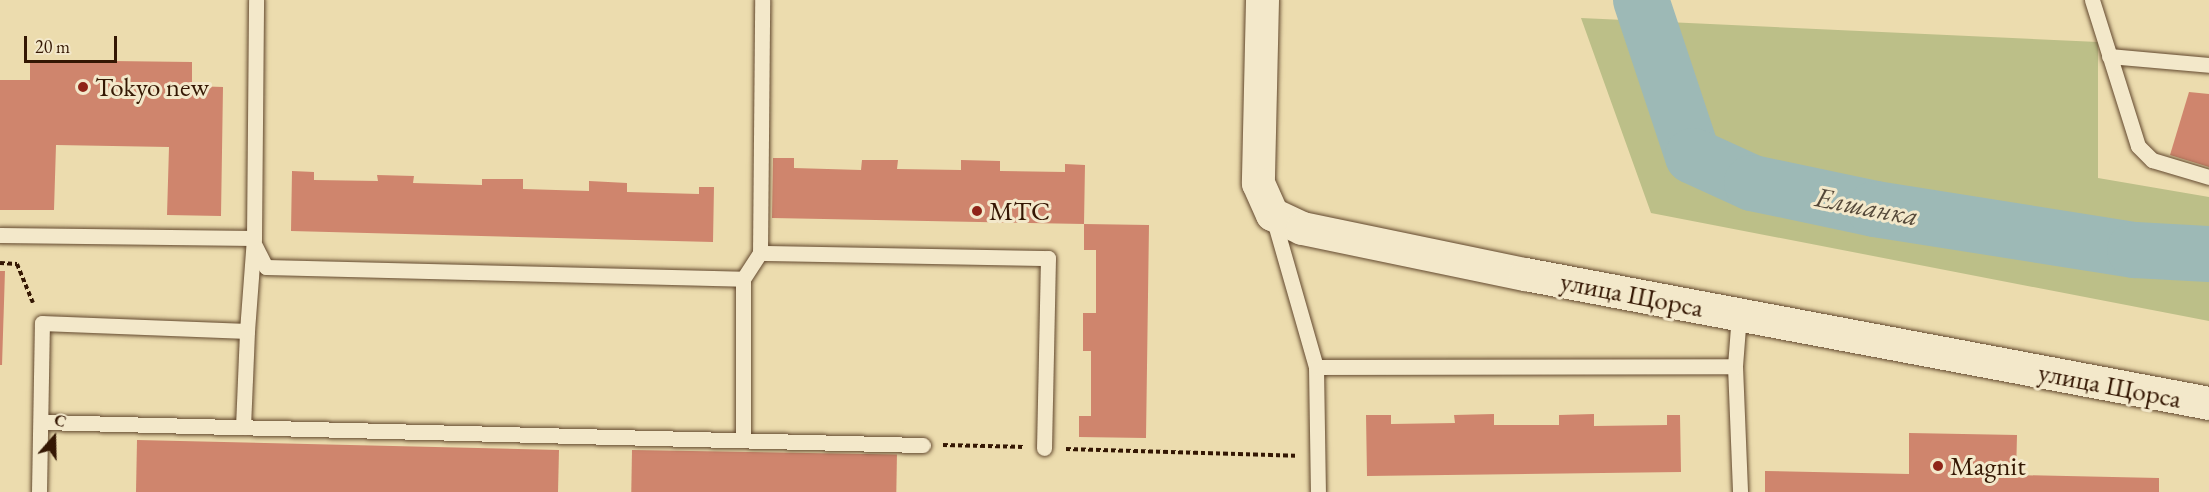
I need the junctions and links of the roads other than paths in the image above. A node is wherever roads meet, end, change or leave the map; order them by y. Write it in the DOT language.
graph roads {
  1 [pos="256,0"];
  2 [pos="762,0"];
  3 [pos="1262,0"];
  4 [pos="2092,0"];
  5 [pos="2109,56"];
  6 [pos="2209,65"];
  7 [pos="2209,177"];
  8 [pos="1272,214"];
  9 [pos="0,235"];
  10 [pos="254,240"];
  11 [pos="760,253"];
  12 [pos="743,279"];
  13 [pos="1738,314"];
  14 [pos="247,331"];
  15 [pos="1735,366"];
  16 [pos="1316,367"];
  17 [pos="2209,403"];
  18 [pos="42,422"];
  19 [pos="243,427"];
  20 [pos="743,440"];
  21 [pos="923,445"];
  22 [pos="1044,448"];
  23 [pos="39,492"];
  24 [pos="1318,492"];
  25 [pos="1740,492"];
  1 -- 10 [label="lane"];
  2 -- 11 [label="lane"];
  3 -- 8 [label="street"];
  4 -- 5 [label="lane"];
  5 -- 6 [label="lane"];
  5 -- 7 [label="lane"];
  8 -- 13 [label="street, улица Щорса"];
  8 -- 16 [label="lane"];
  9 -- 10 [label="lane"];
  10 -- 12 [label="lane"];
  10 -- 14 [label="lane"];
  11 -- 12 [label="lane"];
  11 -- 22 [label="lane"];
  12 -- 20 [label="lane"];
  13 -- 15 [label="lane"];
  13 -- 17 [label="street, улица Щорса"];
  14 -- 18 [label="lane"];
  14 -- 19 [label="lane"];
  15 -- 16 [label="lane"];
  15 -- 25 [label="lane"];
  16 -- 24 [label="lane"];
  18 -- 19 [label="lane"];
  18 -- 23 [label="lane"];
  19 -- 20 [label="lane"];
  20 -- 21 [label="lane"];
}
